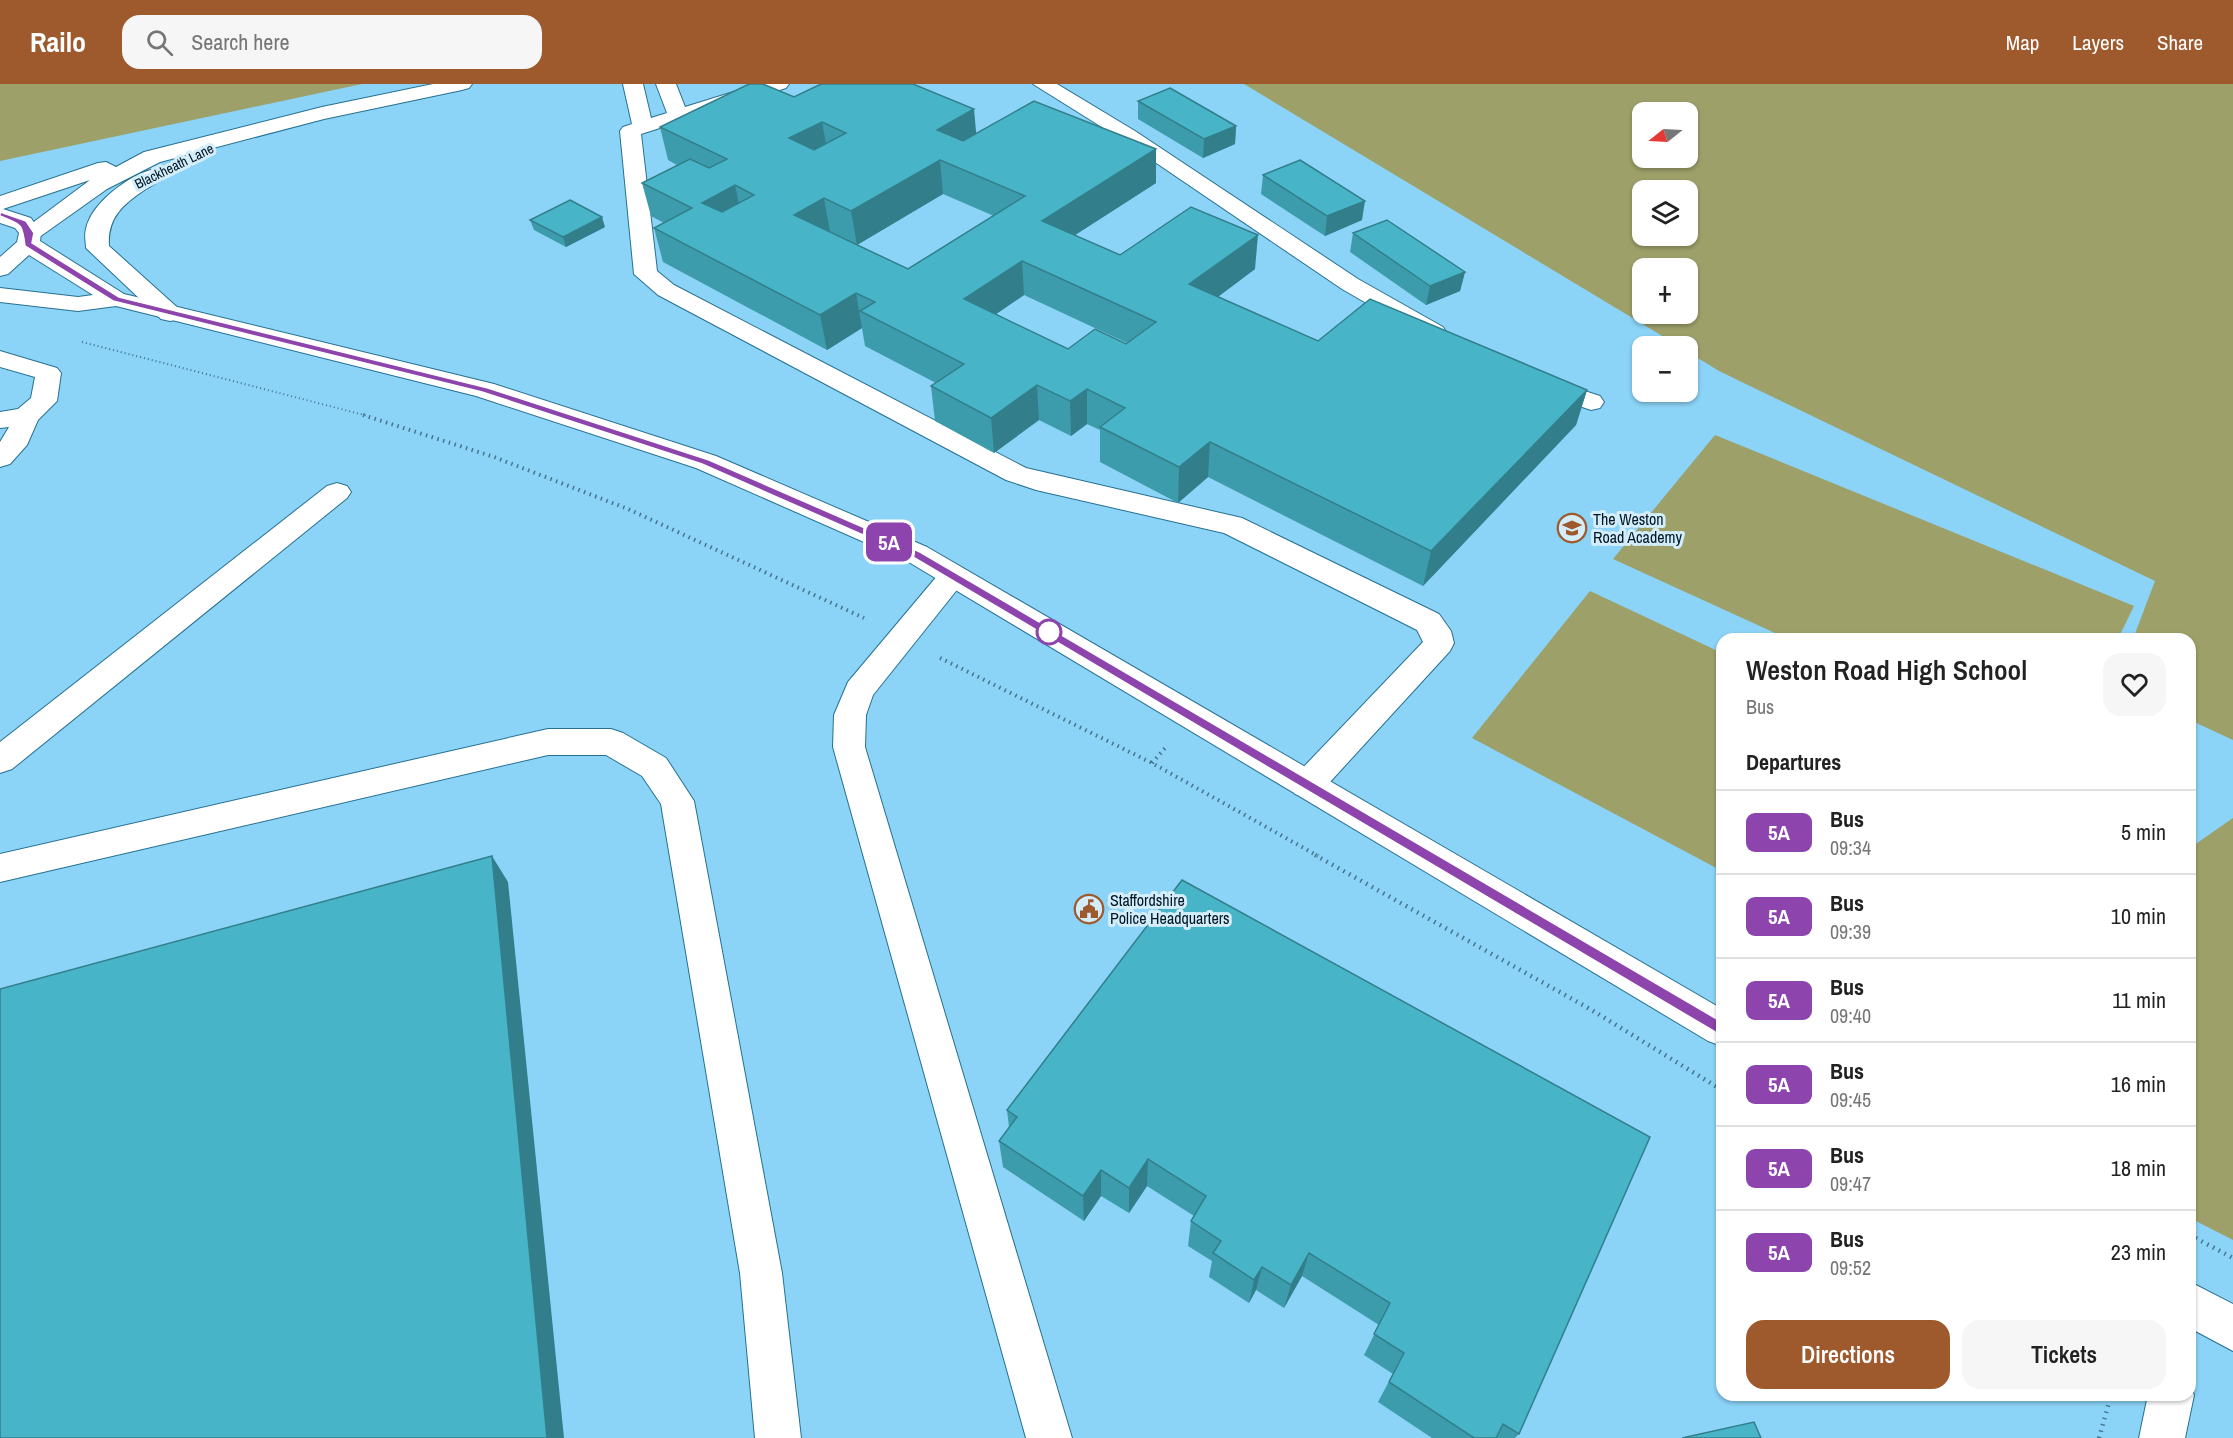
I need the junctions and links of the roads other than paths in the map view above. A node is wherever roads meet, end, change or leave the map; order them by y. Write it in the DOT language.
graph roads {
  1 [pos="462,84"];
  2 [pos="633,84"];
  3 [pos="666,84"];
  4 [pos="779,84"];
  5 [pos="1043,84"];
  6 [pos="678,116"];
  7 [pos="643,127"];
  8 [pos="243,133"];
  9 [pos="152,157"];
  10 [pos="0,203"];
  11 [pos="0,215"];
  12 [pos="29,239"];
  13 [pos="0,269"];
  14 [pos="0,295"];
  15 [pos="116,299"];
  16 [pos="170,314"];
  17 [pos="1453,342"];
  18 [pos="0,359"];
  19 [pos="1523,377"];
  20 [pos="1591,402"];
  21 [pos="0,458"];
  22 [pos="337,492"];
  23 [pos="952,576"];
  24 [pos="0,760"];
  25 [pos="1307,785"];
  26 [pos="0,868"];
  27 [pos="1716,1025"];
  28 [pos="2196,1309"];
  29 [pos="2233,1329"];
  30 [pos="2170,1401"];
  31 [pos="778,1438"];
  32 [pos="1049,1438"];
  33 [pos="2162,1438"];
  1 -- 8 [label="main road, Blackheath Lane"];
  2 -- 7 [label="main road"];
  3 -- 6 [label="main road"];
  4 -- 6 [label="main road"];
  5 -- 17 [label="main road"];
  6 -- 7 [label="main road"];
  7 -- 25 [label="main road"];
  8 -- 9 [label="main road, Blackheath Lane"];
  8 -- 16 [label="main road, Blackheath Lane"];
  9 -- 10 [label="main road"];
  9 -- 12 [label="main road, Blackheath Lane"];
  11 -- 12 [label="main road"];
  12 -- 13 [label="main road, Blackheath Lane"];
  12 -- 15 [label="main road"];
  14 -- 15 [label="main road"];
  15 -- 16 [label="main road"];
  16 -- 23 [label="main road"];
  18 -- 21 [label="main road"];
  19 -- 20 [label="main road"];
  22 -- 24 [label="main road"];
  23 -- 25 [label="main road"];
  23 -- 32 [label="main road"];
  25 -- 27 [label="main road"];
  26 -- 31 [label="main road"];
  28 -- 29 [label="main road"];
  30 -- 33 [label="main road"];
}
